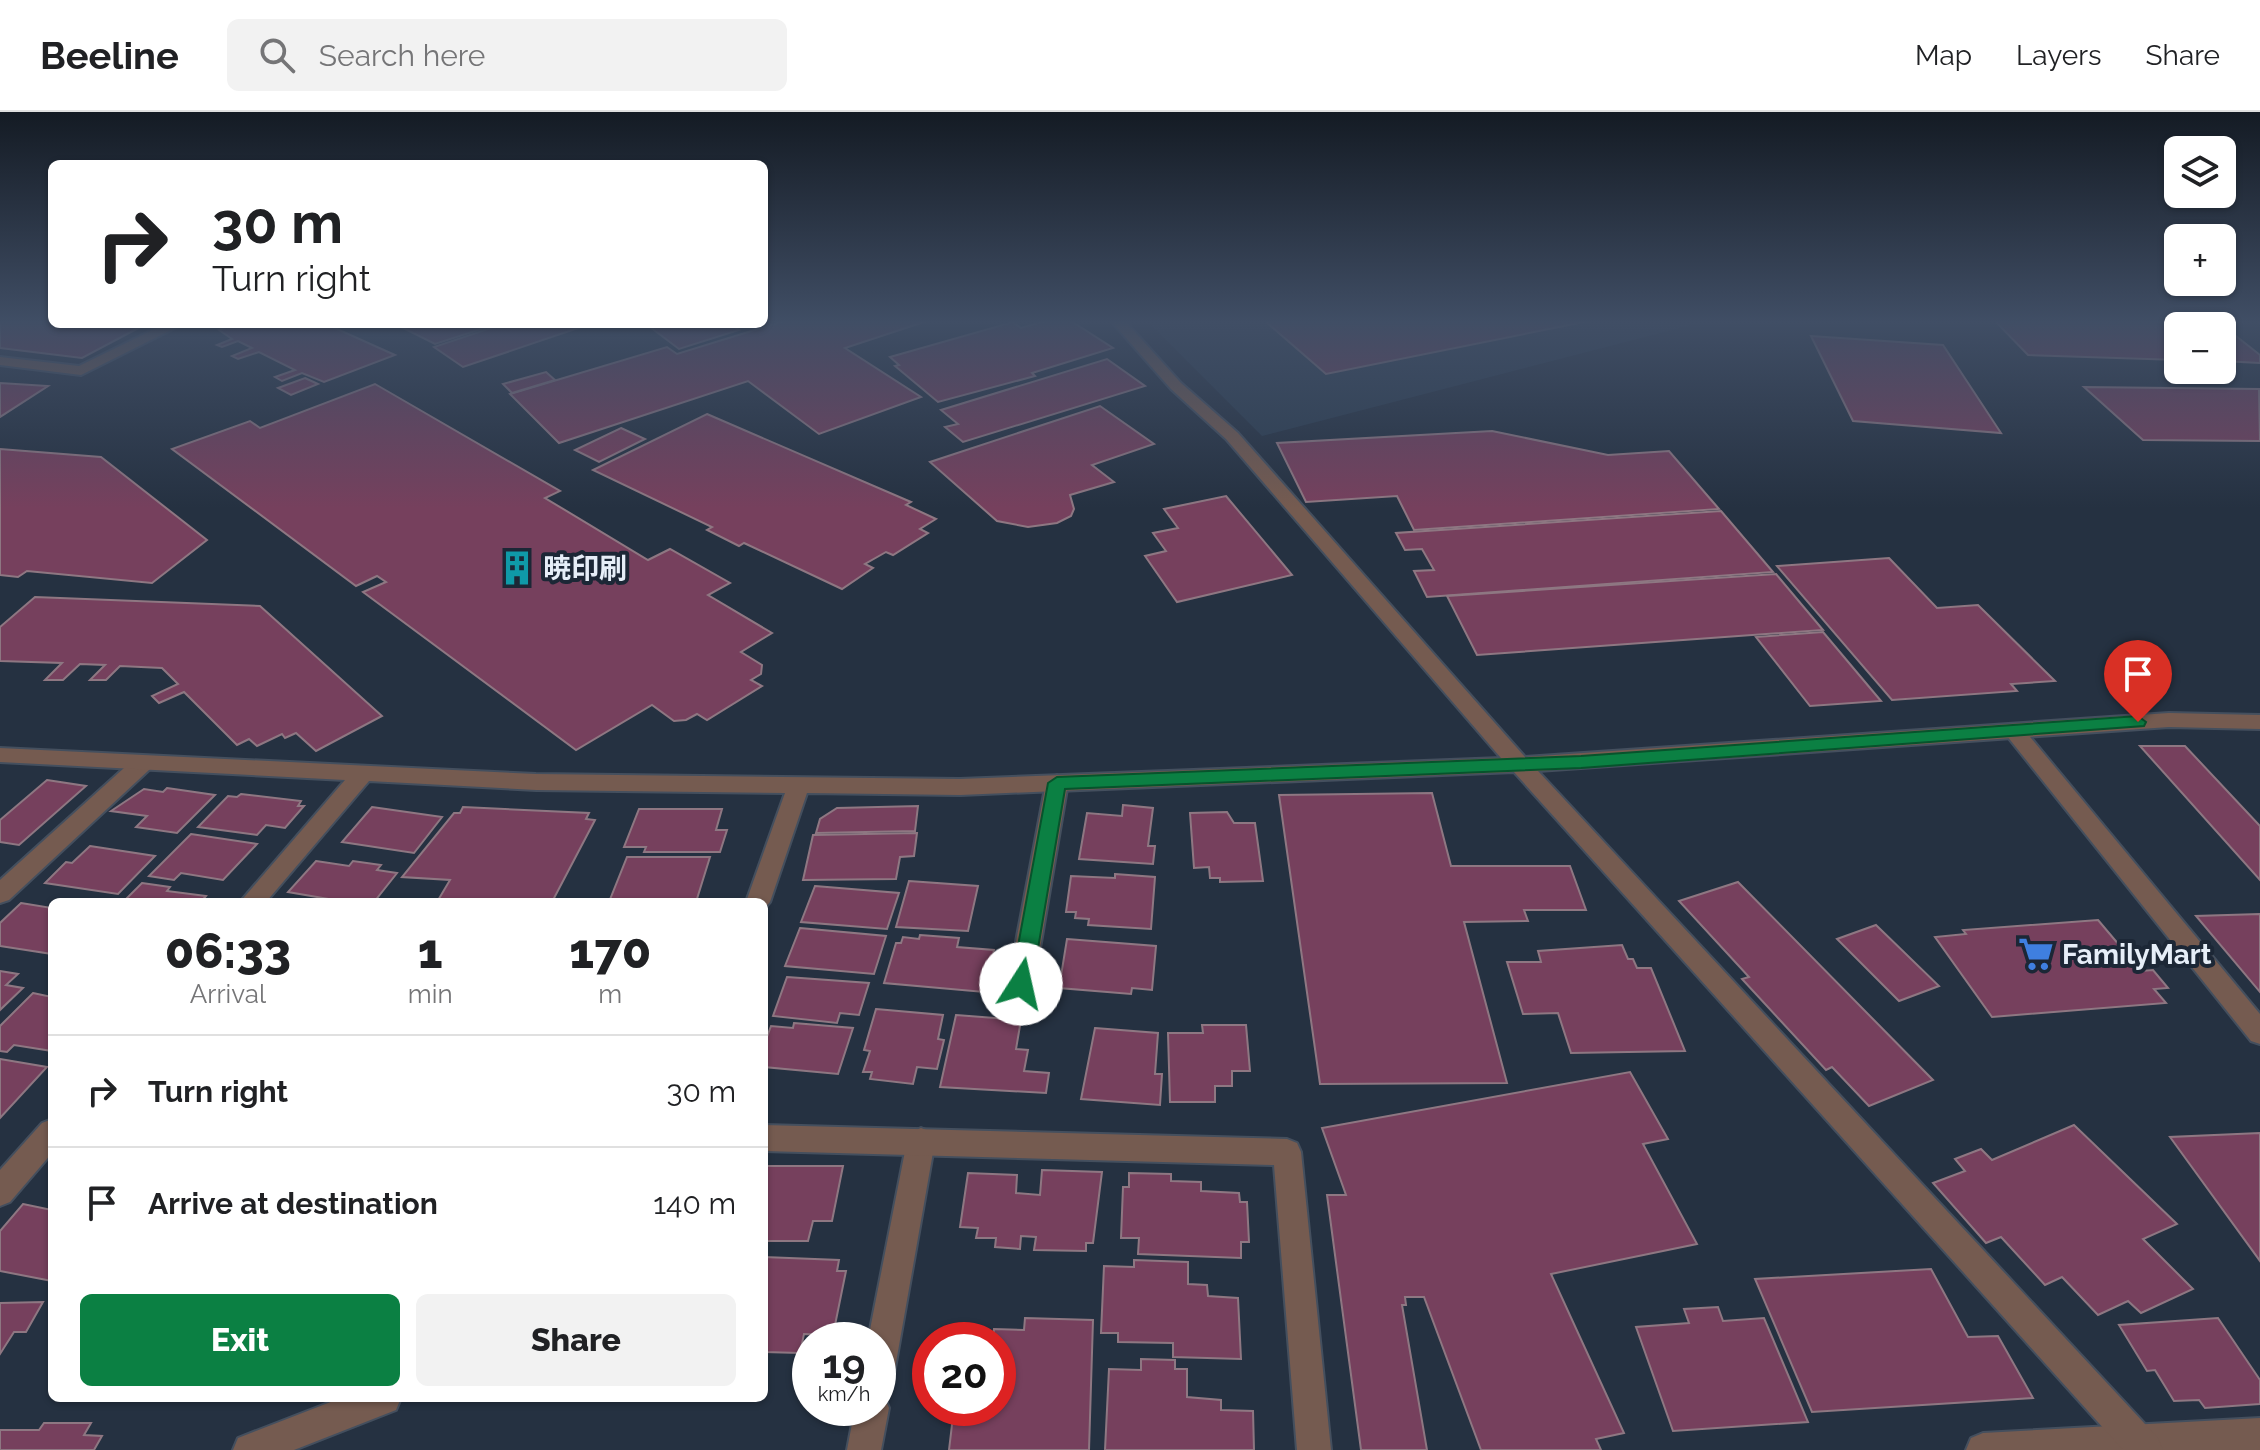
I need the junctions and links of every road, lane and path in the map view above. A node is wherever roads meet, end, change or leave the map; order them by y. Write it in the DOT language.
graph roads {
  1 [pos="1174,383"];
  2 [pos="2260,722"];
  3 [pos="2014,731"];
  4 [pos="0,755"];
  5 [pos="1517,762"];
  6 [pos="142,764"];
  7 [pos="362,775"];
  8 [pos="1057,783"];
  9 [pos="798,788"];
  10 [pos="0,894"];
  11 [pos="255,898"];
  12 [pos="759,898"];
  13 [pos="1021,984"];
  14 [pos="2260,1033"];
  15 [pos="48,1137"];
  16 [pos="768,1138"];
  17 [pos="921,1141"];
  18 [pos="0,1192"];
  19 [pos="888,1322"];
  20 [pos="374,1402"];
  21 [pos="869,1426"];
  22 [pos="2260,1435"];
  23 [pos="2140,1444"];
  24 [pos="250,1450"];
  25 [pos="864,1450"];
  26 [pos="1314,1450"];
  27 [pos="1983,1450"];
  1 -- 5 [label="street"];
  2 -- 3 [label="street"];
  3 -- 5 [label="street"];
  3 -- 14 [label="street"];
  4 -- 6 [label="street"];
  5 -- 8 [label="street"];
  5 -- 23 [label="street"];
  6 -- 7 [label="street"];
  6 -- 10 [label="street"];
  7 -- 9 [label="street"];
  7 -- 11 [label="street"];
  8 -- 9 [label="street"];
  8 -- 13 [label="street"];
  9 -- 12 [label="street"];
  15 -- 18 [label="street"];
  16 -- 17 [label="street"];
  17 -- 19 [label="street"];
  17 -- 26 [label="street"];
  20 -- 24 [label="street"];
  21 -- 25 [label="street"];
  22 -- 23 [label="street"];
  23 -- 27 [label="street"];
}
